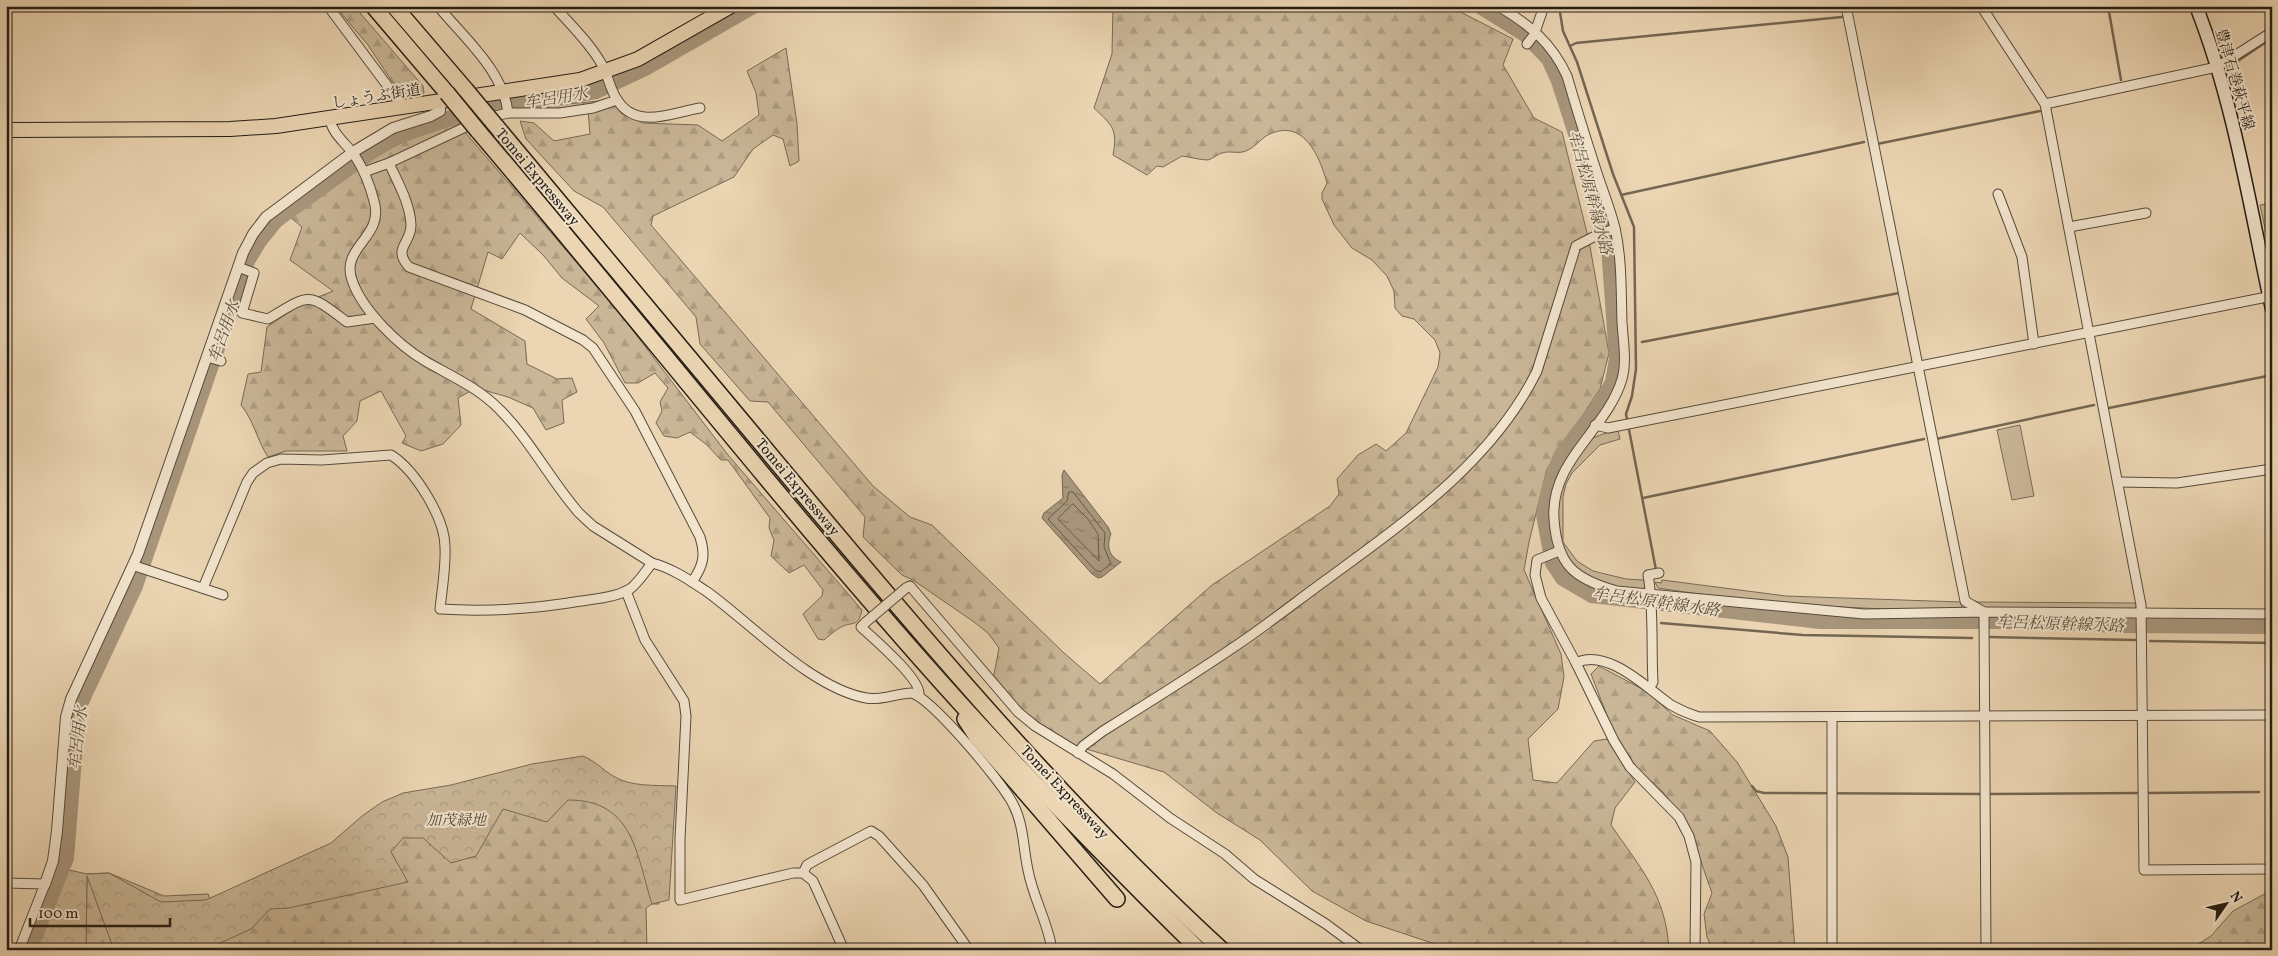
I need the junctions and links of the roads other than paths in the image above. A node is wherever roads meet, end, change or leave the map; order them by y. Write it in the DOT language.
graph roads {
  1 [pos="328,6"];
  2 [pos="373,6"];
  3 [pos="394,6"];
  4 [pos="438,6"];
  5 [pos="554,6"];
  6 [pos="731,6"];
  7 [pos="1498,6"];
  8 [pos="1544,6"];
  9 [pos="1847,6"];
  10 [pos="1981,6"];
  11 [pos="2196,6"];
  12 [pos="2272,32"];
  13 [pos="1534,33"];
  14 [pos="1527,44"];
  15 [pos="2218,67"];
  16 [pos="608,76"];
  17 [pos="504,95"];
  18 [pos="616,97"];
  19 [pos="443,98"];
  20 [pos="2045,104"];
  21 [pos="401,108"];
  22 [pos="700,108"];
  23 [pos="508,111"];
  24 [pos="330,119"];
  25 [pos="6,130"];
  26 [pos="354,154"];
  27 [pos="389,163"];
  28 [pos="364,171"];
  29 [pos="1998,194"];
  30 [pos="2146,213"];
  31 [pos="2069,227"];
  32 [pos="1613,230"];
  33 [pos="240,268"];
  34 [pos="2271,300"];
  35 [pos="375,318"];
  36 [pos="2089,332"];
  37 [pos="2034,344"];
  38 [pos="211,358"];
  39 [pos="221,361"];
  40 [pos="1917,366"];
  41 [pos="1595,424"];
  42 [pos="2272,469"];
  43 [pos="2118,482"];
  44 [pos="1557,552"];
  45 [pos="652,563"];
  46 [pos="138,567"];
  47 [pos="1655,573"];
  48 [pos="692,582"];
  49 [pos="203,588"];
  50 [pos="626,591"];
  51 [pos="223,595"];
  52 [pos="1652,595"];
  53 [pos="1984,614"];
  54 [pos="2142,614"];
  55 [pos="2272,614"];
  56 [pos="1576,663"];
  57 [pos="935,675"];
  58 [pos="1650,687"];
  59 [pos="918,695"];
  60 [pos="2143,716"];
  61 [pos="2272,716"];
  62 [pos="1832,717"];
  63 [pos="1986,717"];
  64 [pos="1078,753"];
  65 [pos="2272,868"];
  66 [pos="803,873"];
  67 [pos="6,883"];
  68 [pos="45,884"];
  69 [pos="1116,899"];
  70 [pos="19,950"];
  71 [pos="844,950"];
  72 [pos="969,950"];
  73 [pos="1052,950"];
  74 [pos="1199,950"];
  75 [pos="1222,950"];
  76 [pos="1360,950"];
  77 [pos="1695,950"];
  78 [pos="1832,950"];
  79 [pos="1986,950"];
  1 -- 21 [label="street"];
  2 -- 19 [label="highway, Tomei Expressway"];
  3 -- 75 [label="highway, Tomei Expressway, bridge"];
  4 -- 17 [label="street"];
  5 -- 16 [label="street"];
  6 -- 16 [label="main road, しょうぶ街道"];
  7 -- 13 [label="street"];
  8 -- 13 [label="street"];
  9 -- 40 [label="street"];
  10 -- 20 [label="street"];
  11 -- 15 [label="main road, 豊津石巻萩平線"];
  12 -- 15 [label="street"];
  13 -- 14 [label="street"];
  13 -- 32 [label="street"];
  15 -- 20 [label="street"];
  15 -- 34 [label="main road, 豊津石巻萩平線"];
  16 -- 17 [label="main road, しょうぶ街道"];
  16 -- 18 [label="street"];
  17 -- 19 [label="main road, しょうぶ街道"];
  17 -- 23 [label="street"];
  18 -- 22 [label="street"];
  18 -- 23 [label="street"];
  19 -- 21 [label="main road, しょうぶ街道"];
  19 -- 26 [label="street"];
  19 -- 57 [label="highway, Tomei Expressway, bridge"];
  20 -- 31 [label="street"];
  21 -- 24 [label="main road, しょうぶ街道"];
  23 -- 27 [label="street"];
  24 -- 25 [label="main road, しょうぶ街道"];
  24 -- 26 [label="street"];
  26 -- 28 [label="street"];
  26 -- 33 [label="street"];
  27 -- 28 [label="street"];
  27 -- 48 [label="street"];
  28 -- 35 [label="street"];
  29 -- 37 [label="street"];
  30 -- 31 [label="street"];
  31 -- 36 [label="street"];
  32 -- 41 [label="street"];
  32 -- 64 [label="street"];
  33 -- 35 [label="street"];
  33 -- 68 [label="street"];
  34 -- 36 [label="street"];
  35 -- 45 [label="street"];
  36 -- 37 [label="street"];
  36 -- 43 [label="street"];
  37 -- 40 [label="street"];
  38 -- 39 [label="street"];
  40 -- 41 [label="street"];
  40 -- 53 [label="street"];
  41 -- 44 [label="street"];
  42 -- 43 [label="street"];
  43 -- 54 [label="street"];
  44 -- 52 [label="street"];
  44 -- 56 [label="street"];
  45 -- 48 [label="street"];
  45 -- 50 [label="street"];
  46 -- 49 [label="street"];
  47 -- 52 [label="street"];
  48 -- 59 [label="street"];
  49 -- 50 [label="street"];
  49 -- 51 [label="street"];
  50 -- 66 [label="street"];
  52 -- 53 [label="street"];
  52 -- 58 [label="street"];
  53 -- 54 [label="street"];
  53 -- 63 [label="street"];
  54 -- 55 [label="street"];
  54 -- 60 [label="street"];
  56 -- 58 [label="street"];
  56 -- 77 [label="street"];
  57 -- 69 [label="highway"];
  57 -- 74 [label="highway, Tomei Expressway"];
  58 -- 62 [label="street"];
  59 -- 64 [label="street, bridge"];
  59 -- 73 [label="street"];
  60 -- 61 [label="street"];
  60 -- 63 [label="street"];
  60 -- 65 [label="street"];
  62 -- 63 [label="street"];
  62 -- 78 [label="street"];
  63 -- 79 [label="street"];
  64 -- 76 [label="street"];
  66 -- 71 [label="street"];
  66 -- 72 [label="street"];
  67 -- 68 [label="street"];
  68 -- 70 [label="street"];
}
